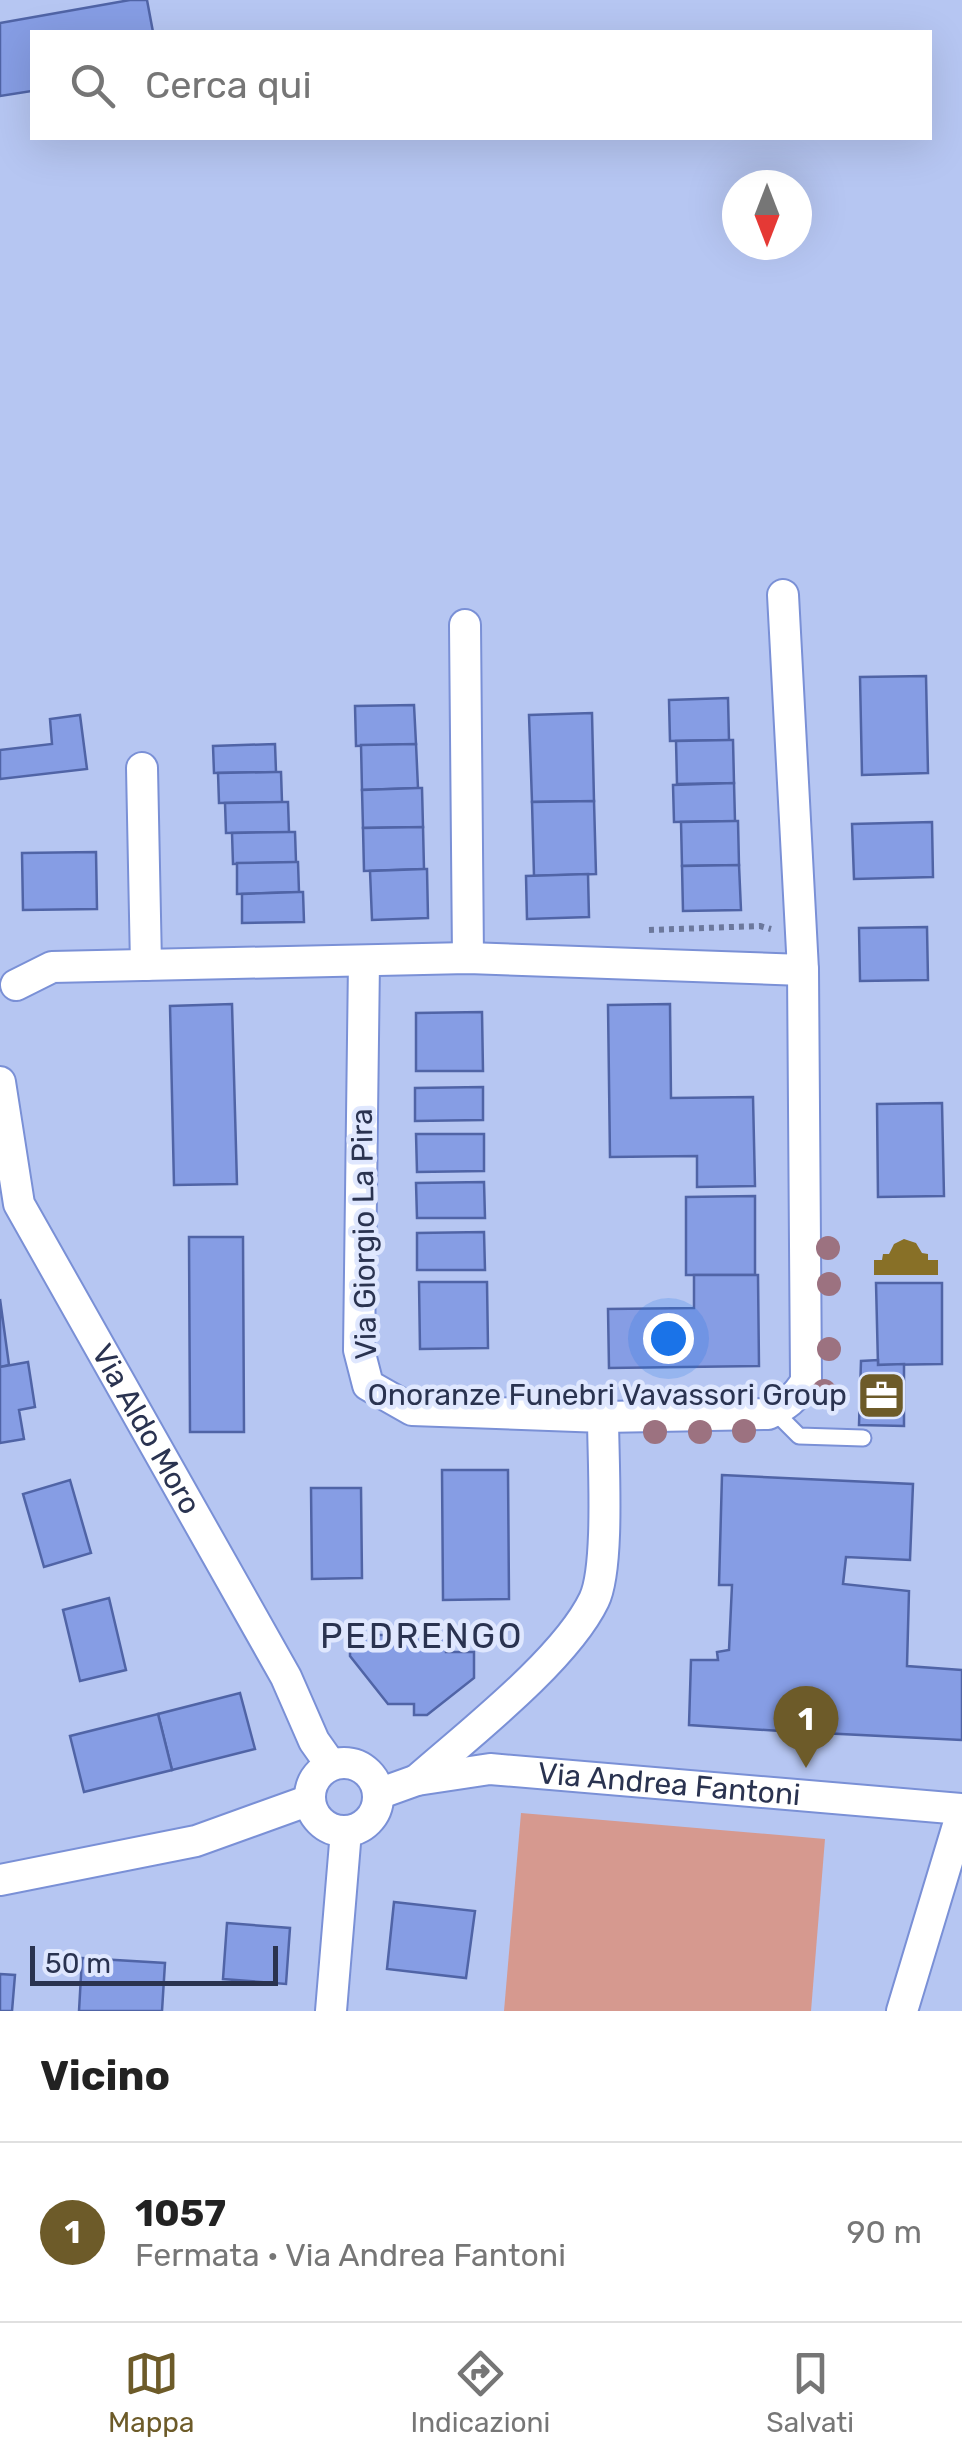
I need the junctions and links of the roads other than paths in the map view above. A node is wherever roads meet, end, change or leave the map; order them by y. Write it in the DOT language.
graph roads {
  1 [pos="783,596"];
  2 [pos="465,624"];
  3 [pos="142,768"];
  4 [pos="468,958"];
  5 [pos="802,958"];
  6 [pos="364,961"];
  7 [pos="146,965"];
  8 [pos="5,987"];
  9 [pos="0,1082"];
  10 [pos="10,1205"];
  11 [pos="768,1414"];
  12 [pos="603,1416"];
  13 [pos="863,1438"];
  14 [pos="331,1766"];
  15 [pos="417,1780"];
  16 [pos="378,1794"];
  17 [pos="310,1800"];
  18 [pos="962,1810"];
  19 [pos="346,1831"];
  20 [pos="0,1880"];
  21 [pos="331,2011"];
  22 [pos="902,2011"];
  1 -- 5 [label="street"];
  2 -- 4 [label="street"];
  3 -- 7 [label="street"];
  4 -- 5 [label="street"];
  4 -- 6 [label="street"];
  5 -- 11 [label="street"];
  6 -- 7 [label="street"];
  6 -- 12 [label="street, Via Giorgio La Pira"];
  7 -- 8 [label="street"];
  9 -- 10 [label="street, Via Aldo Moro"];
  10 -- 14 [label="street, Via Aldo Moro"];
  11 -- 12 [label="street, Via Giorgio La Pira"];
  11 -- 13 [label="lane"];
  12 -- 15 [label="street"];
  14 -- 16 [label="street"];
  14 -- 17 [label="street"];
  15 -- 16 [label="street, Via Andrea Fantoni"];
  15 -- 18 [label="street, Via Andrea Fantoni"];
  16 -- 19 [label="street"];
  17 -- 19 [label="street"];
  17 -- 20 [label="street"];
  18 -- 22 [label="street"];
  19 -- 21 [label="street"];
}
